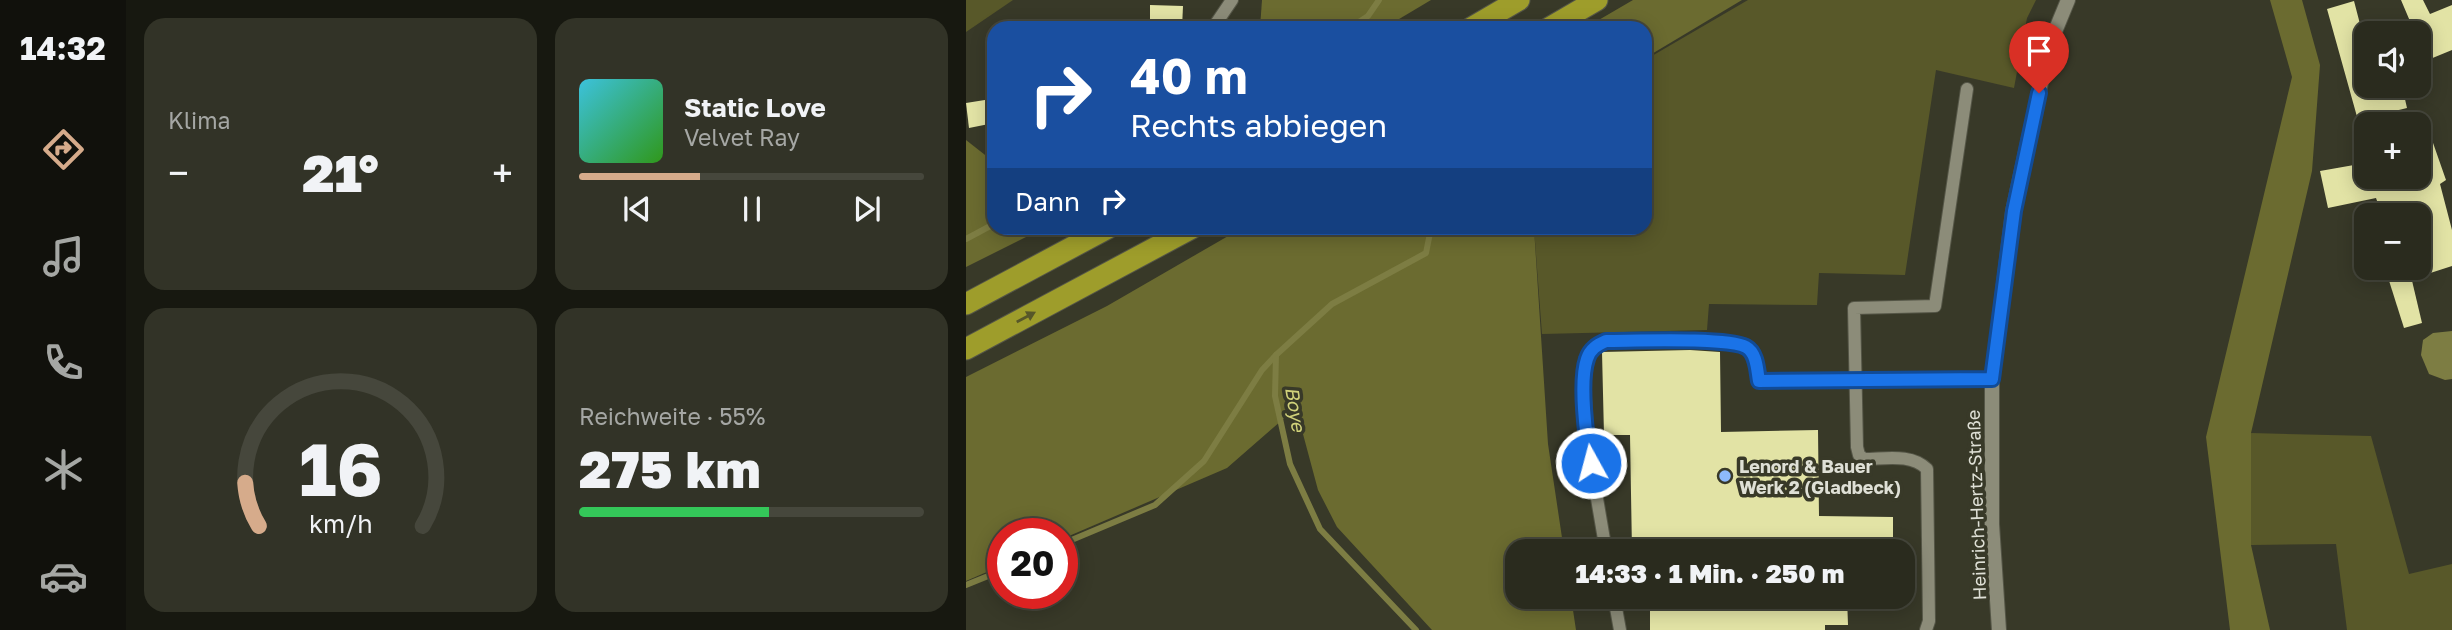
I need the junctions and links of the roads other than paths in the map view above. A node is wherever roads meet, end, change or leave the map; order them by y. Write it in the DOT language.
graph roads {
  1 [pos="1232,0"];
  2 [pos="1520,0"];
  3 [pos="1597,0"];
  4 [pos="2068,0"];
  5 [pos="1218,21"];
  6 [pos="1483,21"];
  7 [pos="1561,21"];
  8 [pos="1967,89"];
  9 [pos="1095,235"];
  10 [pos="1179,235"];
  11 [pos="966,304"];
  12 [pos="966,349"];
  13 [pos="1992,379"];
  14 [pos="1854,380"];
  15 [pos="1759,381"];
  16 [pos="1604,539"];
  17 [pos="1616,609"];
  18 [pos="1620,630"];
  19 [pos="1926,630"];
  20 [pos="1999,630"];
  1 -- 5 [label="lane"];
  2 -- 6 [label="highway"];
  3 -- 7 [label="highway"];
  4 -- 13 [label="street, Heinrich-Hertz-Straße"];
  8 -- 14 [label="lane"];
  9 -- 11 [label="highway"];
  12 -- 10 [label="highway, one-way"];
  13 -- 14 [label="street"];
  13 -- 20 [label="street, Heinrich-Hertz-Straße"];
  14 -- 15 [label="street"];
  14 -- 19 [label="lane"];
  15 -- 16 [label="lane"];
  17 -- 18 [label="lane"];
}
